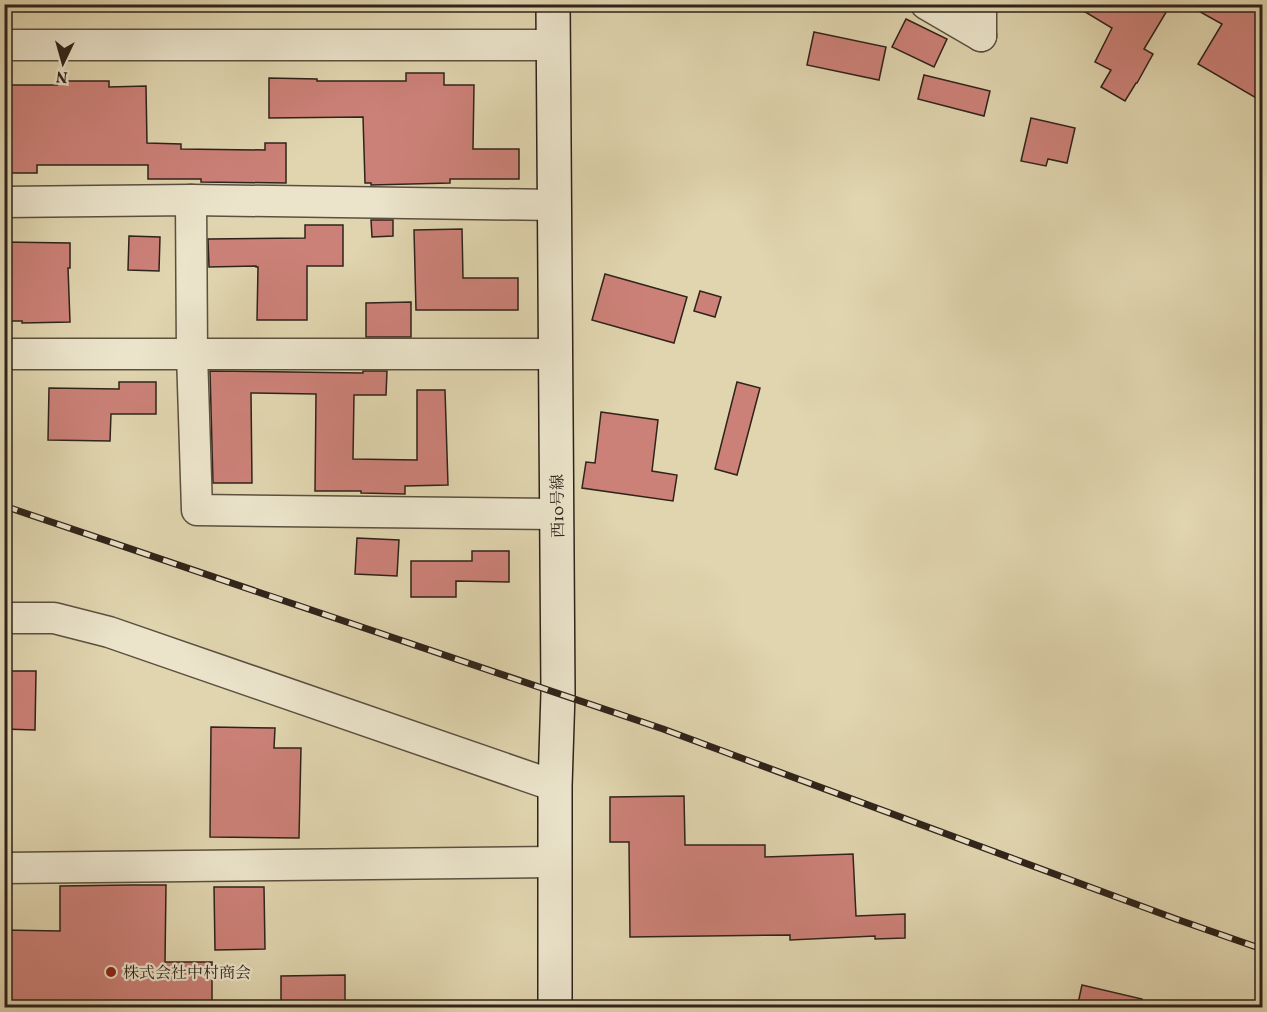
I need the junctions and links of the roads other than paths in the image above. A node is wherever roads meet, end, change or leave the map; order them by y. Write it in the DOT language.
graph roads {
  1 [pos="553,4"];
  2 [pos="926,4"];
  3 [pos="981,4"];
  4 [pos="4,45"];
  5 [pos="554,45"];
  6 [pos="191,200"];
  7 [pos="4,202"];
  8 [pos="555,205"];
  9 [pos="4,354"];
  10 [pos="192,354"];
  11 [pos="555,354"];
  12 [pos="557,514"];
  13 [pos="4,618"];
  14 [pos="555,786"];
  15 [pos="555,862"];
  16 [pos="4,868"];
  17 [pos="555,1008"];
  1 -- 5 [label="street, 西10号線"];
  2 -- 3 [label="street"];
  4 -- 5 [label="street"];
  5 -- 8 [label="street, 西10号線"];
  6 -- 7 [label="street"];
  6 -- 8 [label="street"];
  6 -- 10 [label="street"];
  8 -- 11 [label="street, 西10号線"];
  9 -- 10 [label="street"];
  10 -- 11 [label="street"];
  10 -- 12 [label="street"];
  11 -- 12 [label="street, 西10号線"];
  12 -- 14 [label="street, 西10号線"];
  13 -- 14 [label="street"];
  14 -- 15 [label="street, 西10号線"];
  15 -- 16 [label="street"];
  15 -- 17 [label="street, 西10号線"];
}
